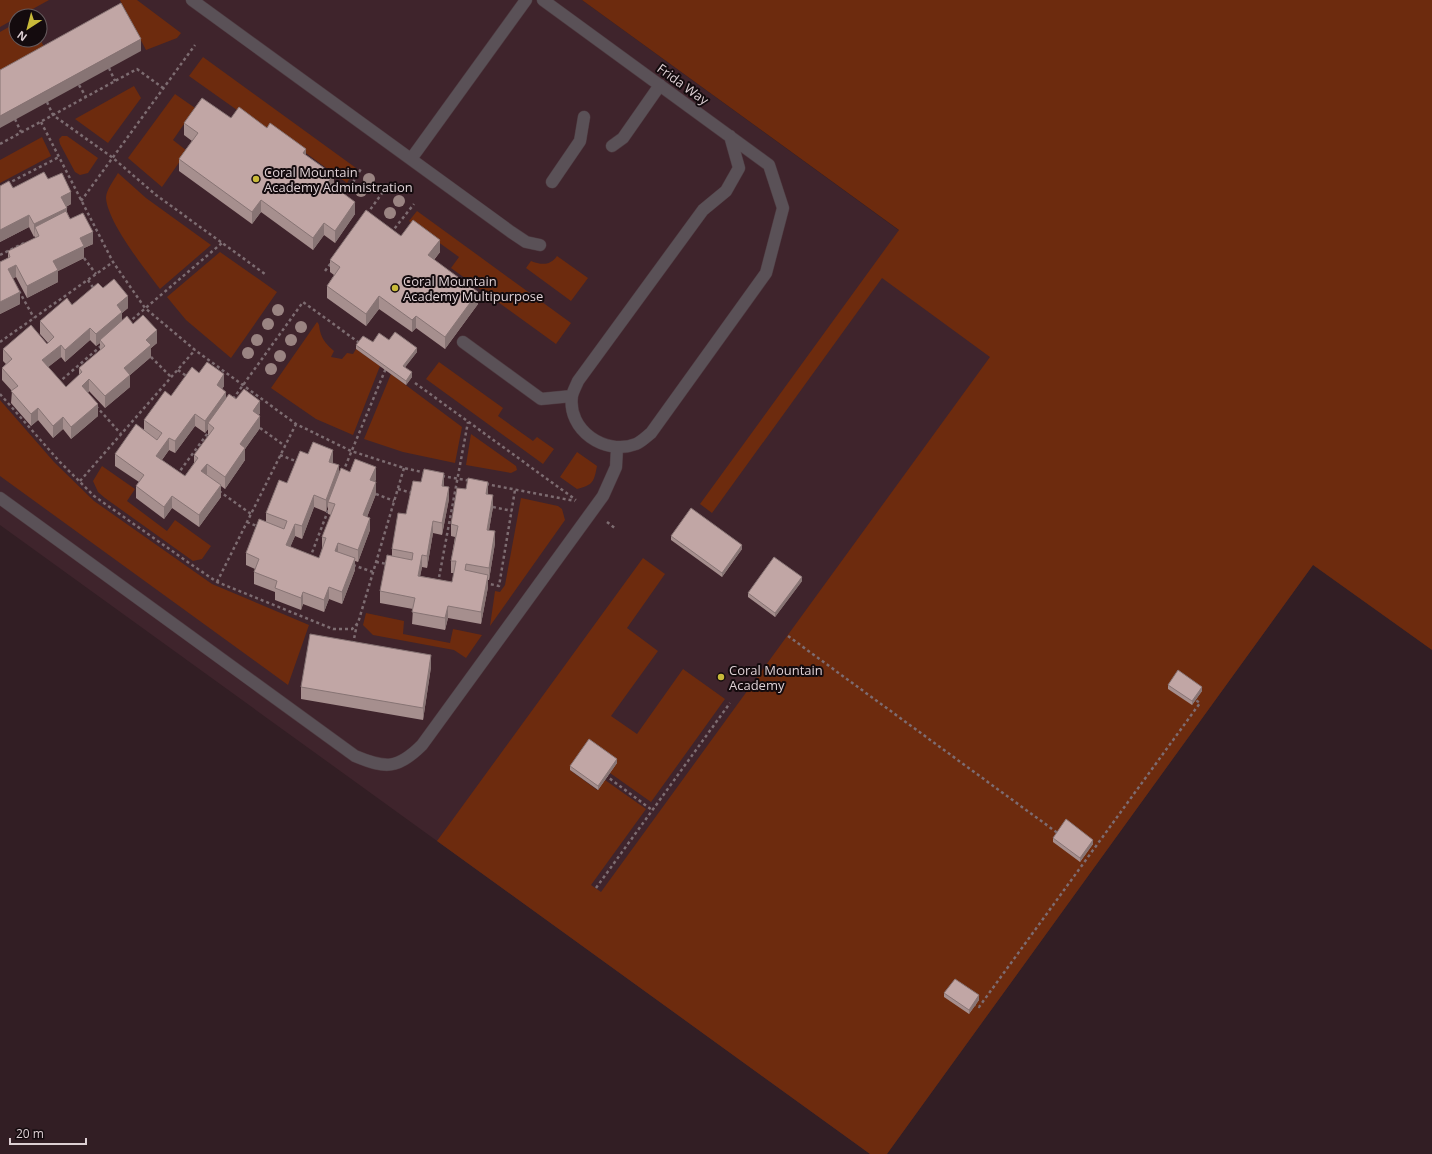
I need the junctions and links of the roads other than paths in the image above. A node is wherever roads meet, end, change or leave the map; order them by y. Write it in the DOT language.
graph roads {
  1 [pos="192,0"];
  2 [pos="526,0"];
  3 [pos="543,0"];
  4 [pos="660,85"];
  5 [pos="584,117"];
  6 [pos="730,136"];
  7 [pos="612,146"];
  8 [pos="411,159"];
  9 [pos="552,182"];
  10 [pos="540,245"];
  11 [pos="463,342"];
  12 [pos="572,396"];
  13 [pos="617,448"];
  14 [pos="0,498"];
  1 -- 8 [label="lane"];
  2 -- 8 [label="lane"];
  3 -- 4 [label="lane, Frida Way"];
  4 -- 6 [label="lane, Frida Way"];
  4 -- 7 [label="lane"];
  5 -- 9 [label="lane"];
  6 -- 12 [label="lane"];
  6 -- 13 [label="lane, Frida Way"];
  8 -- 10 [label="lane"];
  11 -- 12 [label="lane"];
  12 -- 13 [label="lane"];
  13 -- 14 [label="lane"];
}
